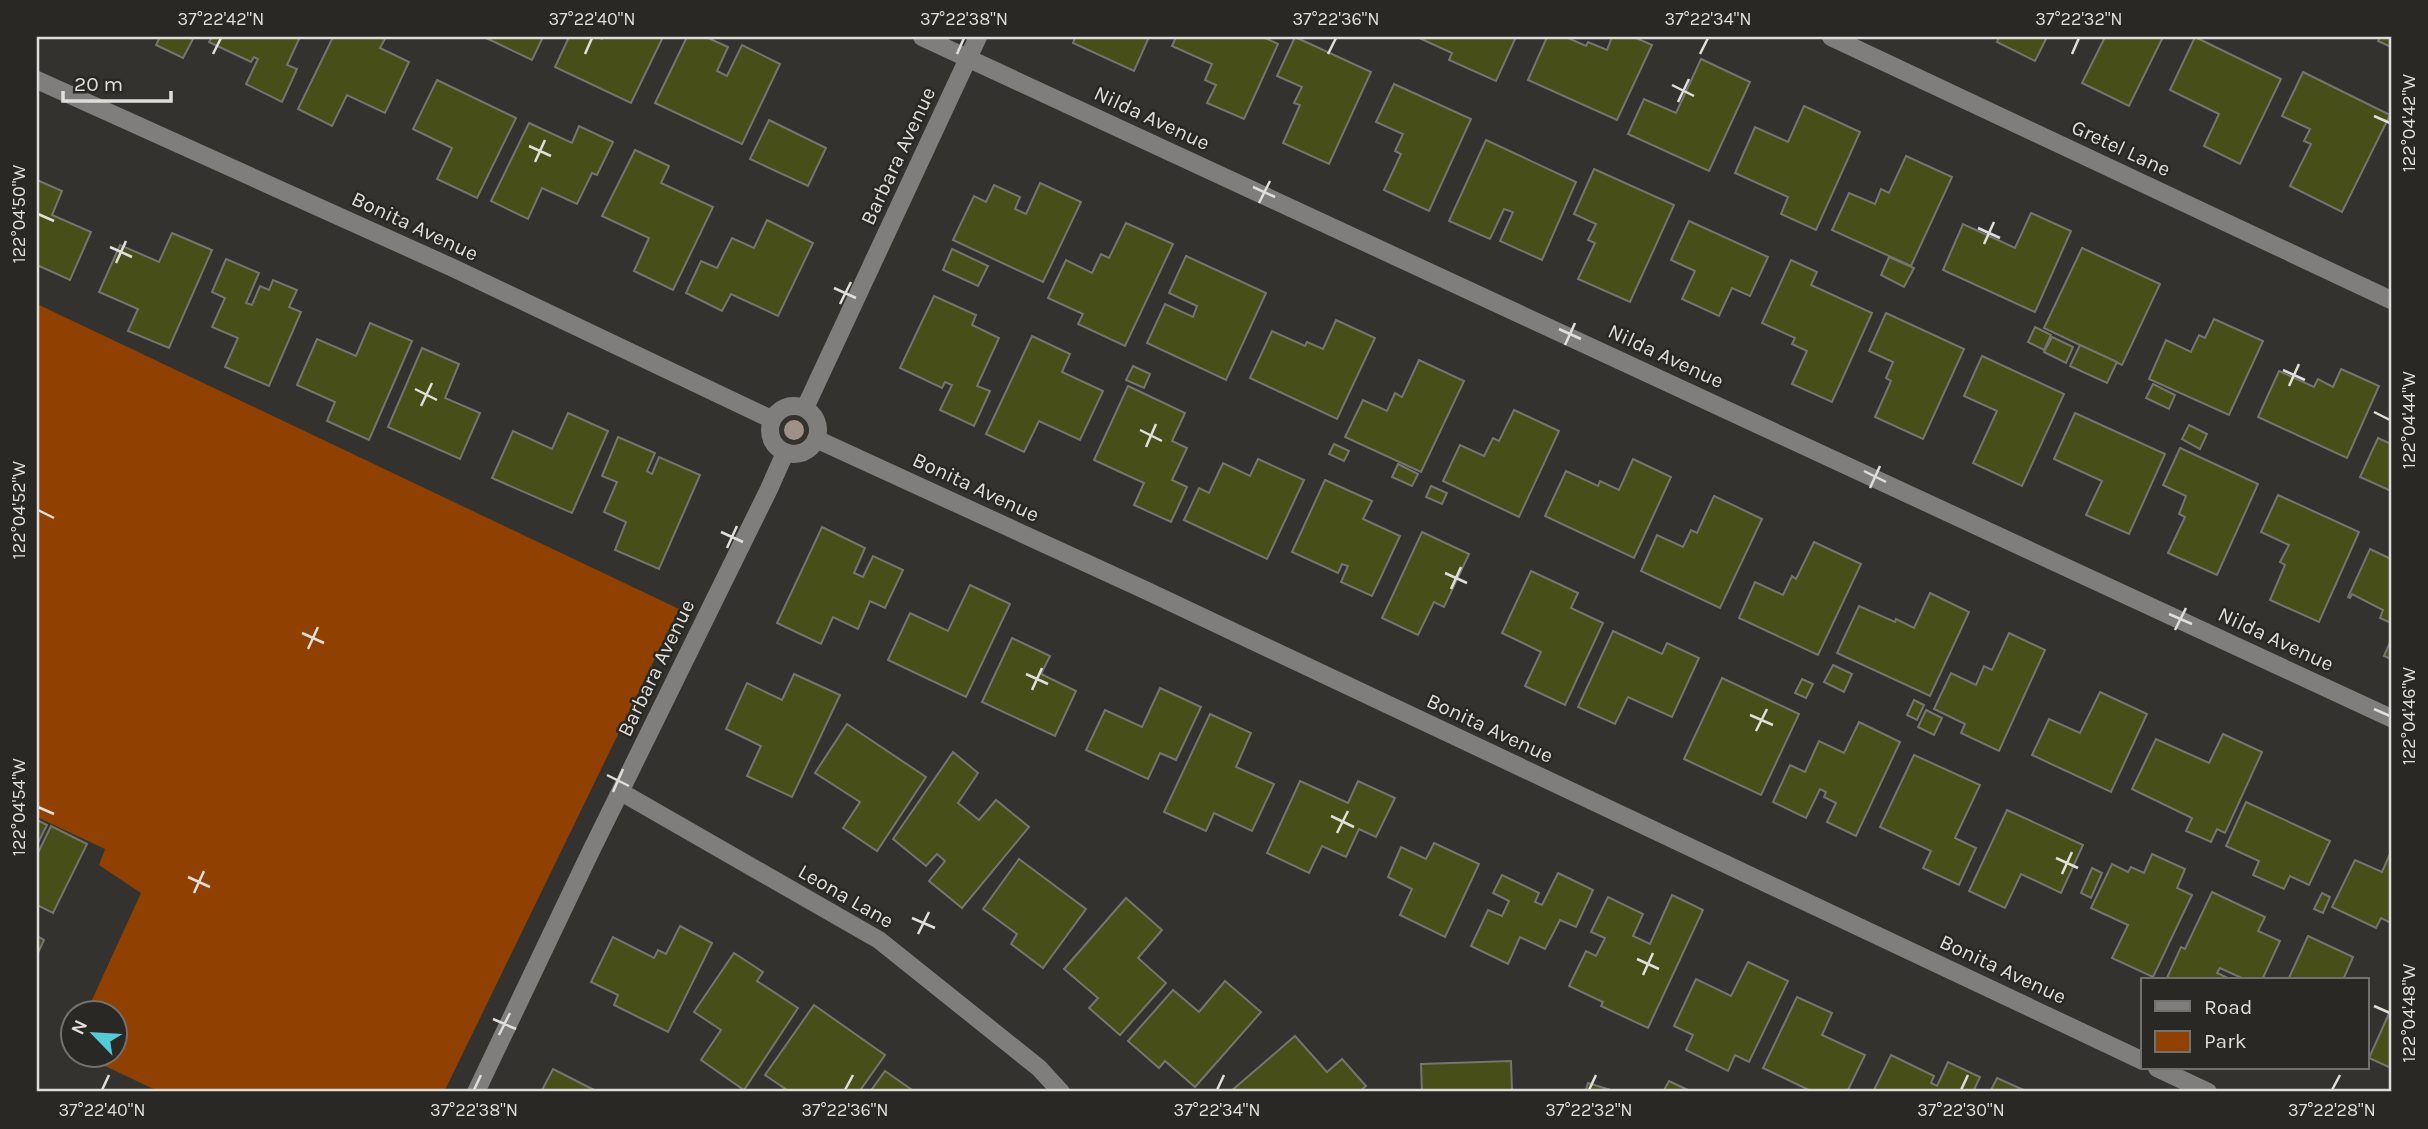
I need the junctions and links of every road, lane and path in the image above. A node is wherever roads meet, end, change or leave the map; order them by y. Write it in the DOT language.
graph roads {
  1 [pos="922,37"];
  2 [pos="978,37"];
  3 [pos="1831,37"];
  4 [pos="969,58"];
  5 [pos="37,80"];
  6 [pos="2391,300"];
  7 [pos="805,408"];
  8 [pos="771,419"];
  9 [pos="816,439"];
  10 [pos="785,453"];
  11 [pos="2391,718"];
  12 [pos="621,792"];
  13 [pos="2141,1060"];
  14 [pos="2161,1070"];
  15 [pos="476,1092"];
  16 [pos="1061,1092"];
  17 [pos="2208,1092"];
  1 -- 4 [label="street, Nilda Avenue"];
  2 -- 4 [label="street, Barbara Avenue"];
  3 -- 6 [label="street, Gretel Lane"];
  4 -- 7 [label="street, Barbara Avenue"];
  4 -- 11 [label="street, Nilda Avenue"];
  5 -- 8 [label="street, Bonita Avenue"];
  7 -- 8 [label="street"];
  7 -- 9 [label="street"];
  8 -- 10 [label="street"];
  9 -- 10 [label="street"];
  9 -- 13 [label="street, Bonita Avenue"];
  10 -- 12 [label="street, Barbara Avenue"];
  12 -- 15 [label="street, Barbara Avenue"];
  12 -- 16 [label="street, Leona Lane"];
  14 -- 17 [label="street"];
}
